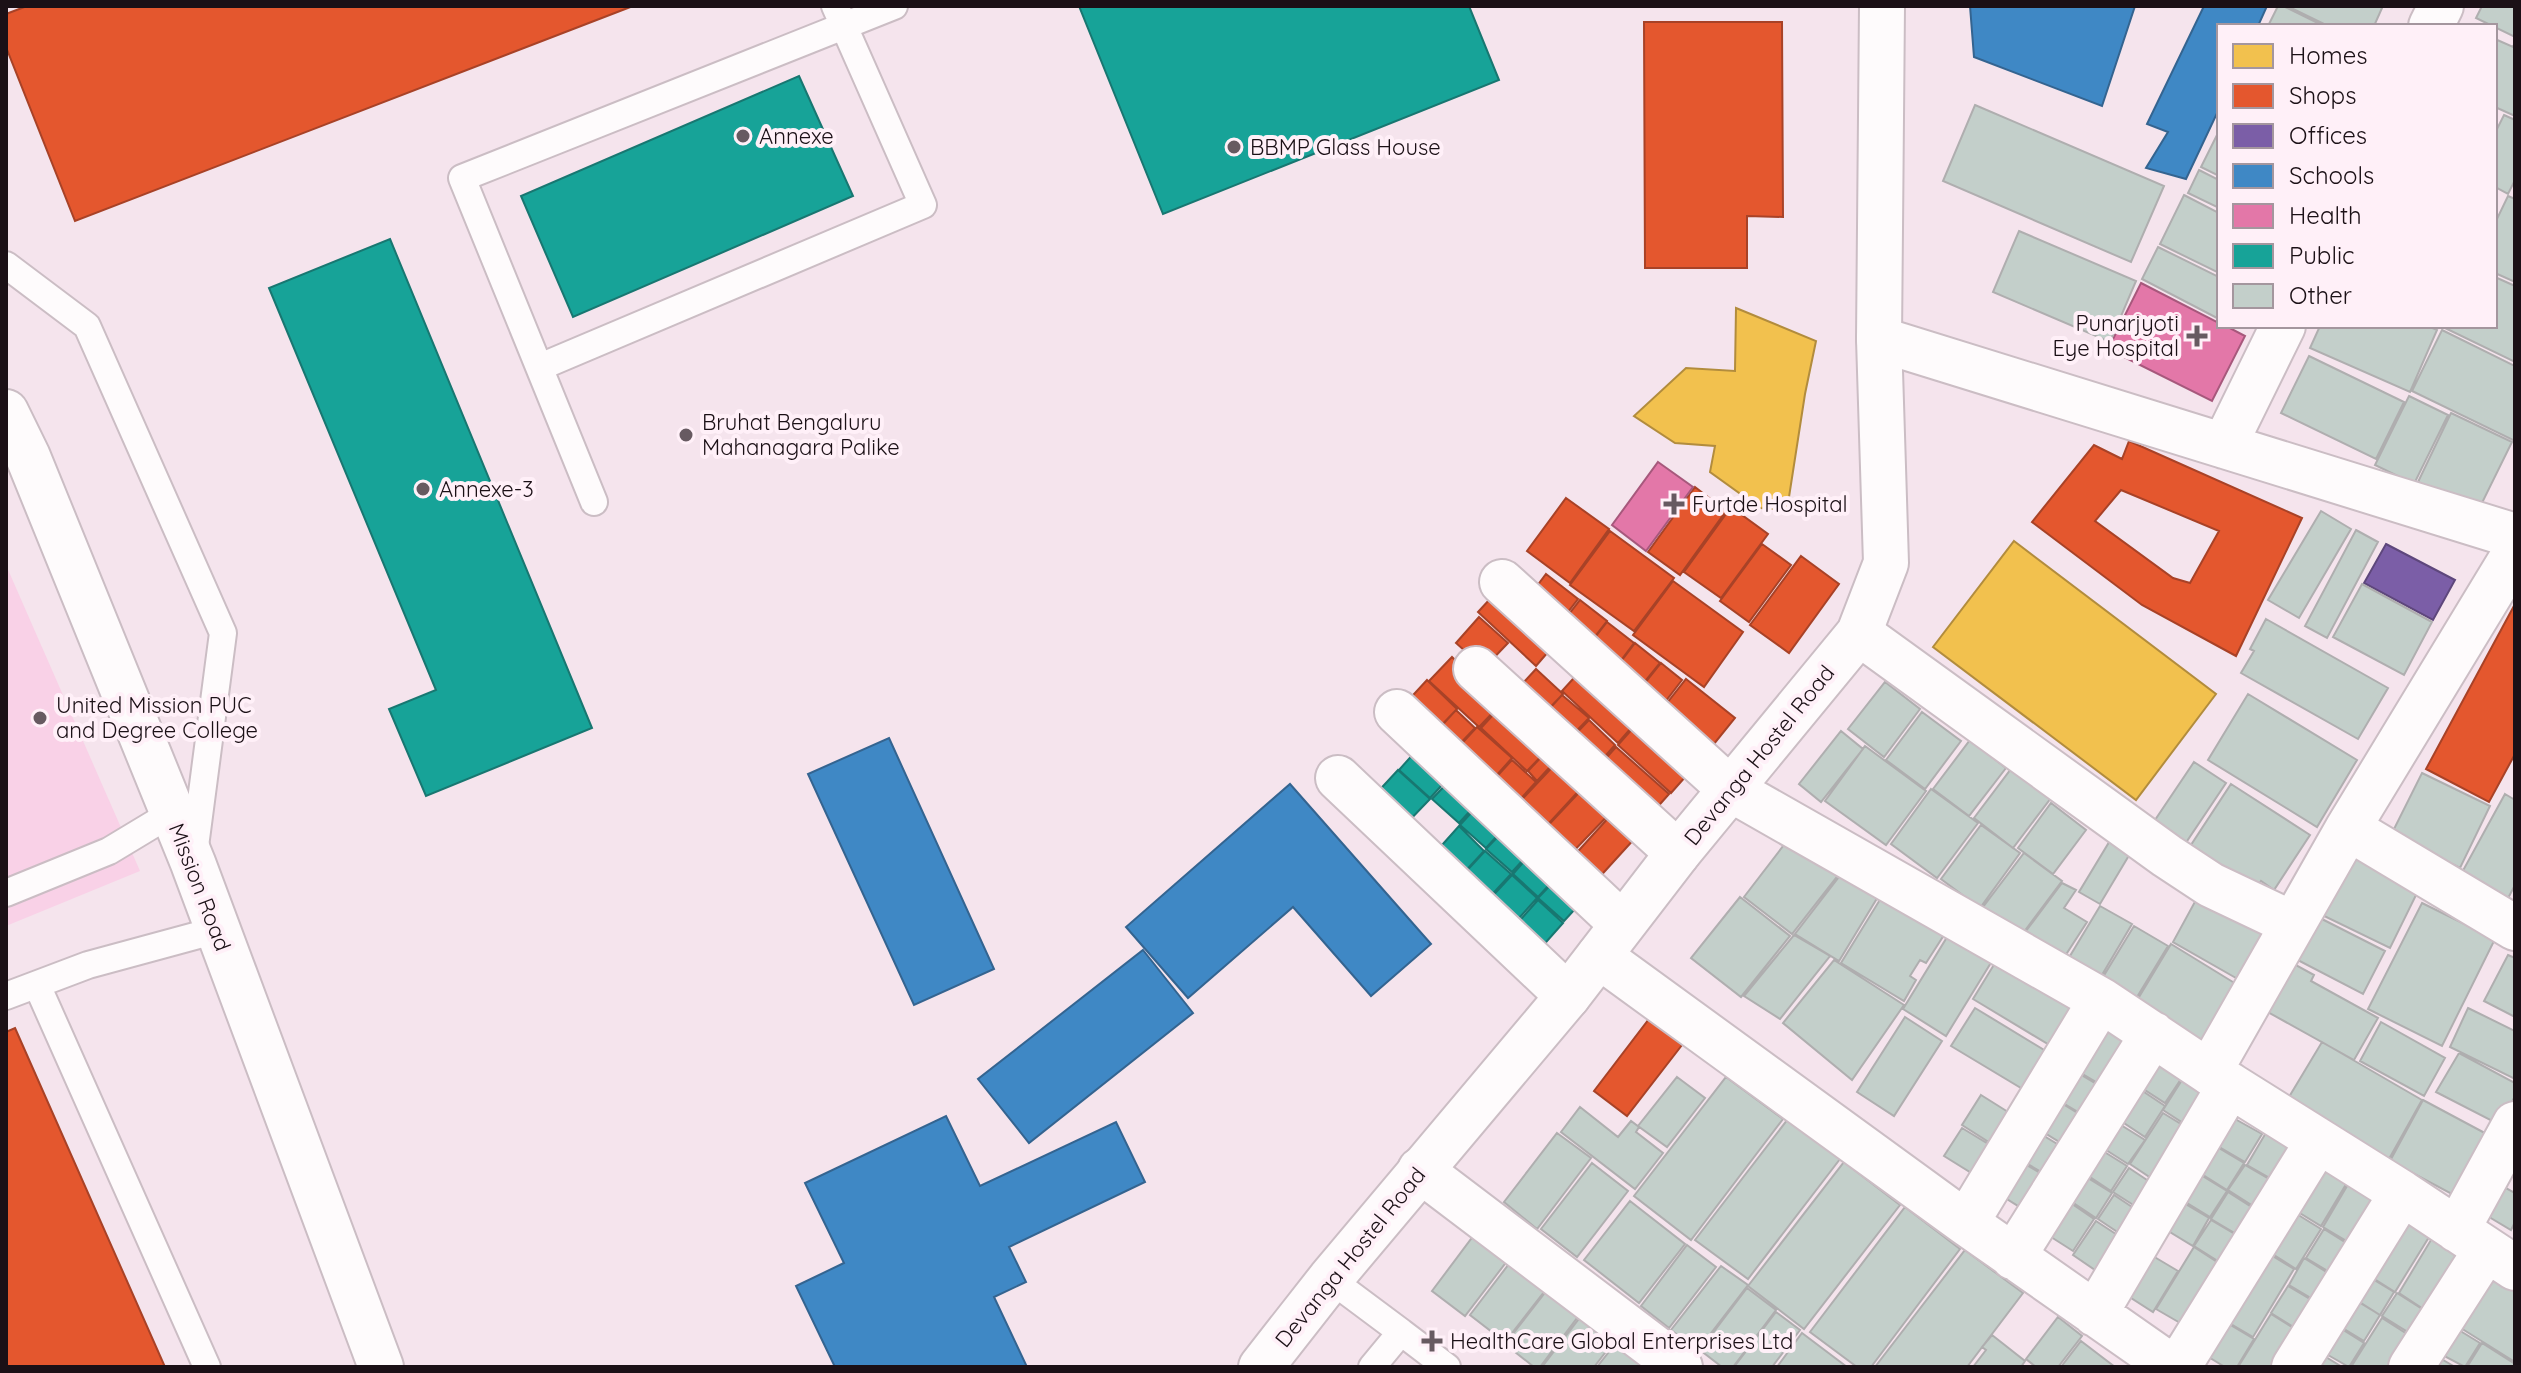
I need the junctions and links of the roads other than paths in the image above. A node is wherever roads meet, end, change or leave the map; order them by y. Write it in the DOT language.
graph roads {
  1 [pos="894,6"];
  2 [pos="1882,6"];
  3 [pos="2441,6"];
  4 [pos="839,15"];
  5 [pos="2432,24"];
  6 [pos="6,265"];
  7 [pos="2282,328"];
  8 [pos="1879,339"];
  9 [pos="540,367"];
  10 [pos="6,412"];
  11 [pos="2224,446"];
  12 [pos="594,502"];
  13 [pos="2515,536"];
  14 [pos="2515,553"];
  15 [pos="1502,582"];
  16 [pos="1859,633"];
  17 [pos="1476,669"];
  18 [pos="1397,712"];
  19 [pos="1338,778"];
  20 [pos="1730,789"];
  21 [pos="172,813"];
  22 [pos="2348,828"];
  23 [pos="1678,853"];
  24 [pos="193,863"];
  25 [pos="6,893"];
  26 [pos="2291,923"];
  27 [pos="2515,928"];
  28 [pos="217,930"];
  29 [pos="1611,940"];
  30 [pos="37,985"];
  31 [pos="6,996"];
  32 [pos="1568,996"];
  33 [pos="2101,1000"];
  34 [pos="2153,1034"];
  35 [pos="2219,1079"];
  36 [pos="2515,1124"];
  37 [pos="2318,1141"];
  38 [pos="1420,1170"];
  39 [pos="2402,1193"];
  40 [pos="1966,1223"];
  41 [pos="2486,1249"];
  42 [pos="2013,1257"];
  43 [pos="1330,1279"];
  44 [pos="2095,1314"];
  45 [pos="1401,1332"];
  46 [pos="207,1367"];
  47 [pos="381,1367"];
  48 [pos="1261,1367"];
  49 [pos="1372,1367"];
  50 [pos="1447,1367"];
  51 [pos="1680,1367"];
  52 [pos="2175,1367"];
  53 [pos="2294,1367"];
  54 [pos="2411,1367"];
  1 -- 4 [label="lane"];
  2 -- 8 [label="street, Devanga Hostel Road"];
  3 -- 5 [label="street"];
  4 -- 9 [label="lane"];
  4 -- 9 [label="lane"];
  6 -- 24 [label="lane"];
  7 -- 11 [label="street"];
  8 -- 11 [label="street"];
  8 -- 16 [label="street, Devanga Hostel Road"];
  9 -- 12 [label="lane"];
  10 -- 21 [label="street, Mission Road"];
  11 -- 13 [label="street"];
  14 -- 22 [label="street"];
  15 -- 20 [label="street"];
  16 -- 20 [label="street, Devanga Hostel Road"];
  16 -- 26 [label="street"];
  17 -- 23 [label="street"];
  18 -- 29 [label="street"];
  19 -- 32 [label="street"];
  20 -- 23 [label="street, Devanga Hostel Road"];
  20 -- 33 [label="street"];
  21 -- 24 [label="street, Mission Road"];
  21 -- 25 [label="lane"];
  22 -- 26 [label="street"];
  22 -- 27 [label="street"];
  23 -- 29 [label="street, Devanga Hostel Road"];
  24 -- 28 [label="street, Mission Road"];
  26 -- 35 [label="street"];
  28 -- 30 [label="lane"];
  28 -- 47 [label="street, Mission Road"];
  29 -- 32 [label="street, Devanga Hostel Road"];
  29 -- 40 [label="street"];
  30 -- 31 [label="lane"];
  30 -- 46 [label="lane"];
  32 -- 38 [label="street, Devanga Hostel Road"];
  33 -- 34 [label="street"];
  33 -- 40 [label="street"];
  34 -- 35 [label="street"];
  34 -- 42 [label="street"];
  35 -- 37 [label="street"];
  35 -- 44 [label="street"];
  36 -- 41 [label="street"];
  37 -- 39 [label="street"];
  37 -- 52 [label="street"];
  38 -- 43 [label="street, Devanga Hostel Road"];
  38 -- 51 [label="street"];
  39 -- 41 [label="street"];
  39 -- 53 [label="street"];
  40 -- 42 [label="street"];
  41 -- 54 [label="street"];
  42 -- 44 [label="street"];
  43 -- 45 [label="lane"];
  43 -- 48 [label="street, Devanga Hostel Road"];
  44 -- 52 [label="street"];
  45 -- 49 [label="lane"];
  45 -- 50 [label="lane"];
}
